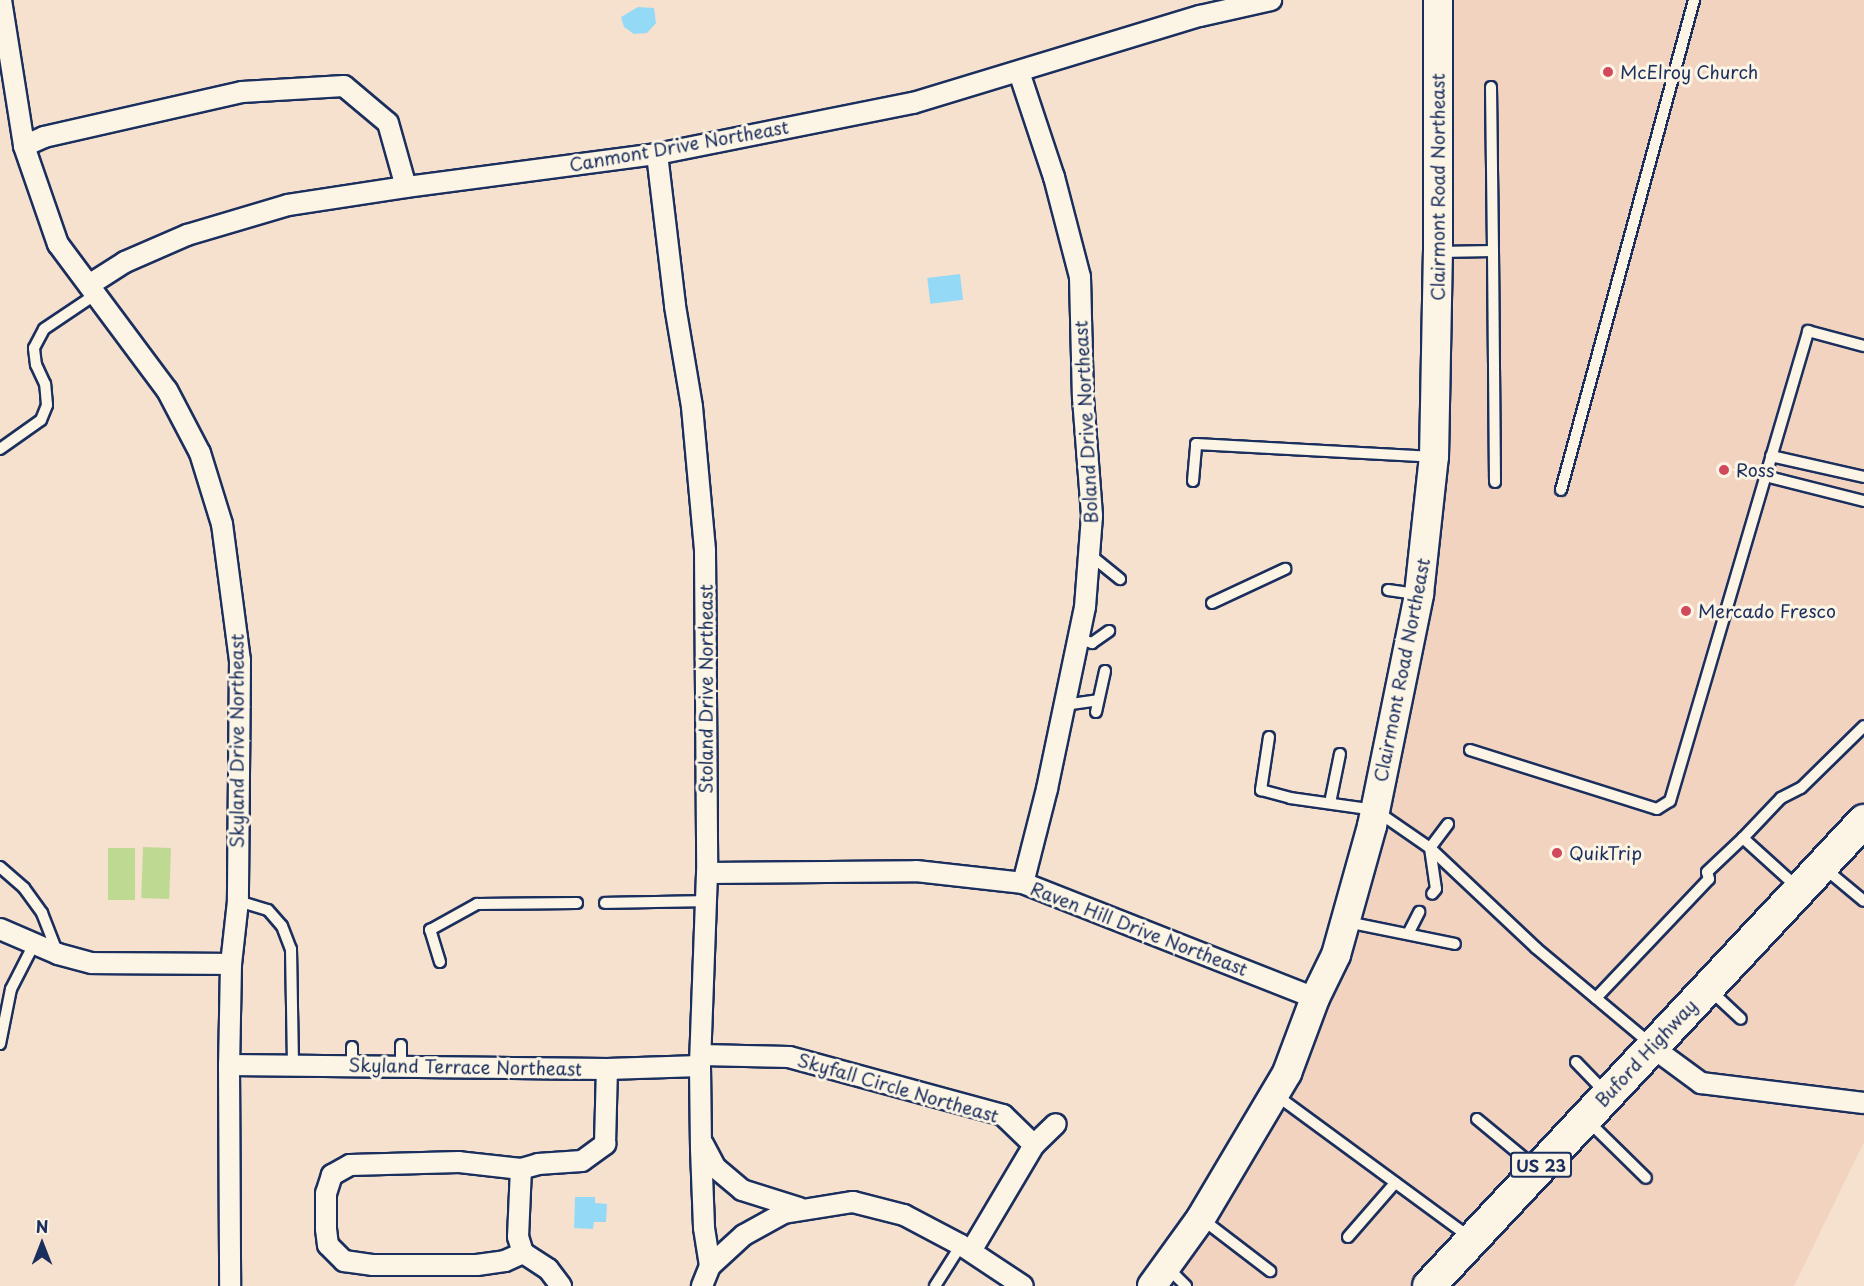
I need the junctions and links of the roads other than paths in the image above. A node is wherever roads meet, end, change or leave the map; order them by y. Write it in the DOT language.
graph roads {
  1 [pos="1,0"];
  2 [pos="1271,0"];
  3 [pos="1438,0"];
  4 [pos="1694,0"];
  5 [pos="1019,72"];
  6 [pos="1491,87"];
  7 [pos="24,146"];
  8 [pos="657,154"];
  9 [pos="406,187"];
  10 [pos="1493,251"];
  11 [pos="1438,252"];
  12 [pos="93,290"];
  13 [pos="1864,346"];
  14 [pos="0,450"];
  15 [pos="1771,456"];
  16 [pos="1434,457"];
  17 [pos="1765,476"];
  18 [pos="1864,477"];
  19 [pos="1193,482"];
  20 [pos="1495,482"];
  21 [pos="1561,490"];
  22 [pos="1864,501"];
  23 [pos="1089,554"];
  24 [pos="1286,569"];
  25 [pos="1120,579"];
  26 [pos="1388,590"];
  27 [pos="1419,594"];
  28 [pos="1212,603"];
  29 [pos="1109,631"];
  30 [pos="1078,638"];
  31 [pos="1106,671"];
  32 [pos="1098,700"];
  33 [pos="1064,705"];
  34 [pos="1096,712"];
  35 [pos="1864,726"];
  36 [pos="1269,737"];
  37 [pos="1470,750"];
  38 [pos="1340,754"];
  39 [pos="1330,803"];
  40 [pos="1375,810"];
  41 [pos="1864,821"];
  42 [pos="1448,824"];
  43 [pos="1743,838"];
  44 [pos="1430,848"];
  45 [pos="1822,866"];
  46 [pos="0,867"];
  47 [pos="707,873"];
  48 [pos="1023,883"];
  49 [pos="1800,890"];
  50 [pos="1432,894"];
  51 [pos="238,901"];
  52 [pos="706,901"];
  53 [pos="1864,901"];
  54 [pos="577,903"];
  55 [pos="605,903"];
  56 [pos="1419,912"];
  57 [pos="1346,922"];
  58 [pos="0,930"];
  59 [pos="1408,934"];
  60 [pos="34,944"];
  61 [pos="1455,945"];
  62 [pos="58,954"];
  63 [pos="440,962"];
  64 [pos="231,964"];
  65 [pos="1708,987"];
  66 [pos="1316,998"];
  67 [pos="1596,998"];
  68 [pos="1740,1018"];
  69 [pos="0,1044"];
  70 [pos="400,1045"];
  71 [pos="1653,1046"];
  72 [pos="701,1061"];
  73 [pos="1576,1062"];
  74 [pos="229,1065"];
  75 [pos="293,1066"];
  76 [pos="401,1066"];
  77 [pos="607,1069"];
  78 [pos="1275,1095"];
  79 [pos="1608,1095"];
  80 [pos="1864,1103"];
  81 [pos="1585,1118"];
  82 [pos="1477,1119"];
  83 [pos="1056,1124"];
  84 [pos="701,1139"];
  85 [pos="1034,1145"];
  86 [pos="521,1169"];
  87 [pos="1538,1169"];
  88 [pos="1646,1178"];
  89 [pos="1395,1183"];
  90 [pos="801,1209"];
  91 [pos="1202,1218"];
  92 [pos="1348,1237"];
  93 [pos="1474,1240"];
  94 [pos="966,1248"];
  95 [pos="523,1253"];
  96 [pos="710,1266"];
  97 [pos="1270,1271"];
  98 [pos="1168,1280"];
  99 [pos="230,1286"];
  100 [pos="561,1286"];
  101 [pos="702,1286"];
  102 [pos="935,1286"];
  103 [pos="1023,1286"];
  104 [pos="1429,1286"];
  1 -- 7 [label="street, Skyland Drive Northeast"];
  2 -- 5 [label="street, Canmont Drive Northeast"];
  3 -- 11 [label="main road, Clairmont Road Northeast"];
  4 -- 21 [label="lane"];
  5 -- 8 [label="street, Canmont Drive Northeast"];
  5 -- 23 [label="street, Boland Drive Northeast"];
  6 -- 10 [label="lane"];
  7 -- 9 [label="street"];
  7 -- 12 [label="street, Skyland Drive Northeast"];
  8 -- 9 [label="street, Canmont Drive Northeast"];
  8 -- 47 [label="street, Stoland Drive Northeast"];
  9 -- 12 [label="street, Canmont Drive Northeast"];
  10 -- 11 [label="lane"];
  10 -- 20 [label="lane"];
  11 -- 16 [label="main road, Clairmont Road Northeast"];
  12 -- 14 [label="lane"];
  12 -- 51 [label="street, Skyland Drive Northeast"];
  13 -- 15 [label="lane"];
  15 -- 17 [label="lane"];
  15 -- 18 [label="lane"];
  16 -- 19 [label="lane"];
  16 -- 27 [label="main road, Clairmont Road Northeast"];
  17 -- 22 [label="lane"];
  17 -- 37 [label="lane"];
  23 -- 25 [label="lane"];
  23 -- 30 [label="street, Boland Drive Northeast"];
  24 -- 28 [label="lane"];
  26 -- 27 [label="lane"];
  27 -- 40 [label="main road, Clairmont Road Northeast"];
  29 -- 30 [label="lane"];
  30 -- 33 [label="street, Boland Drive Northeast"];
  31 -- 32 [label="lane"];
  32 -- 33 [label="lane"];
  32 -- 34 [label="lane"];
  33 -- 48 [label="street, Boland Drive Northeast"];
  35 -- 43 [label="lane"];
  36 -- 39 [label="lane"];
  38 -- 39 [label="lane"];
  39 -- 40 [label="lane"];
  40 -- 44 [label="lane"];
  40 -- 57 [label="main road, Clairmont Road Northeast"];
  41 -- 45 [label="main road, Buford Highway / US 23"];
  42 -- 44 [label="lane"];
  43 -- 49 [label="lane"];
  43 -- 67 [label="lane"];
  44 -- 50 [label="lane"];
  44 -- 67 [label="lane"];
  45 -- 49 [label="main road, Buford Highway / US 23"];
  45 -- 53 [label="lane"];
  46 -- 62 [label="lane"];
  47 -- 48 [label="street, Raven Hill Drive Northeast"];
  47 -- 52 [label="street, Stoland Drive Northeast"];
  48 -- 66 [label="street, Raven Hill Drive Northeast"];
  49 -- 65 [label="main road, Buford Highway / US 23"];
  51 -- 64 [label="street, Skyland Drive Northeast"];
  51 -- 75 [label="lane"];
  52 -- 55 [label="lane"];
  52 -- 72 [label="street, Stoland Drive Northeast"];
  54 -- 63 [label="lane"];
  56 -- 59 [label="lane"];
  57 -- 59 [label="lane"];
  57 -- 66 [label="main road, Clairmont Road Northeast"];
  58 -- 60 [label="street"];
  59 -- 61 [label="lane"];
  60 -- 62 [label="street"];
  60 -- 69 [label="lane"];
  62 -- 64 [label="street"];
  64 -- 74 [label="street, Skyland Drive Northeast"];
  65 -- 68 [label="lane"];
  65 -- 71 [label="main road, Buford Highway / US 23"];
  66 -- 78 [label="main road, Clairmont Road Northeast"];
  67 -- 71 [label="lane"];
  70 -- 76 [label="lane"];
  71 -- 79 [label="main road, Buford Highway / US 23"];
  71 -- 80 [label="street"];
  72 -- 77 [label="street, Skyland Terrace Northeast"];
  72 -- 84 [label="street, Stoland Drive Northeast"];
  72 -- 85 [label="street, Skyfall Circle Northeast"];
  73 -- 79 [label="lane"];
  74 -- 75 [label="street, Skyland Terrace Northeast"];
  74 -- 99 [label="street, Skyland Drive Northeast"];
  75 -- 76 [label="street, Skyland Terrace Northeast"];
  76 -- 77 [label="street, Skyland Terrace Northeast"];
  77 -- 86 [label="street"];
  78 -- 89 [label="lane"];
  78 -- 91 [label="main road, Clairmont Road Northeast"];
  79 -- 81 [label="main road, Buford Highway / US 23"];
  81 -- 87 [label="main road, Buford Highway / US 23"];
  81 -- 88 [label="lane"];
  82 -- 87 [label="lane"];
  83 -- 85 [label="street"];
  84 -- 90 [label="street"];
  84 -- 96 [label="street, Stoland Drive Northeast"];
  85 -- 94 [label="street"];
  86 -- 95 [label="street"];
  86 -- 95 [label="street"];
  87 -- 93 [label="main road, Buford Highway / US 23"];
  89 -- 92 [label="lane"];
  89 -- 93 [label="lane"];
  90 -- 94 [label="street"];
  90 -- 96 [label="street"];
  91 -- 97 [label="lane"];
  91 -- 98 [label="main road, Clairmont Road Northeast"];
  93 -- 104 [label="main road, Buford Highway / US 23"];
  94 -- 102 [label="lane"];
  94 -- 103 [label="street"];
  95 -- 100 [label="street"];
  96 -- 101 [label="street"];
}
